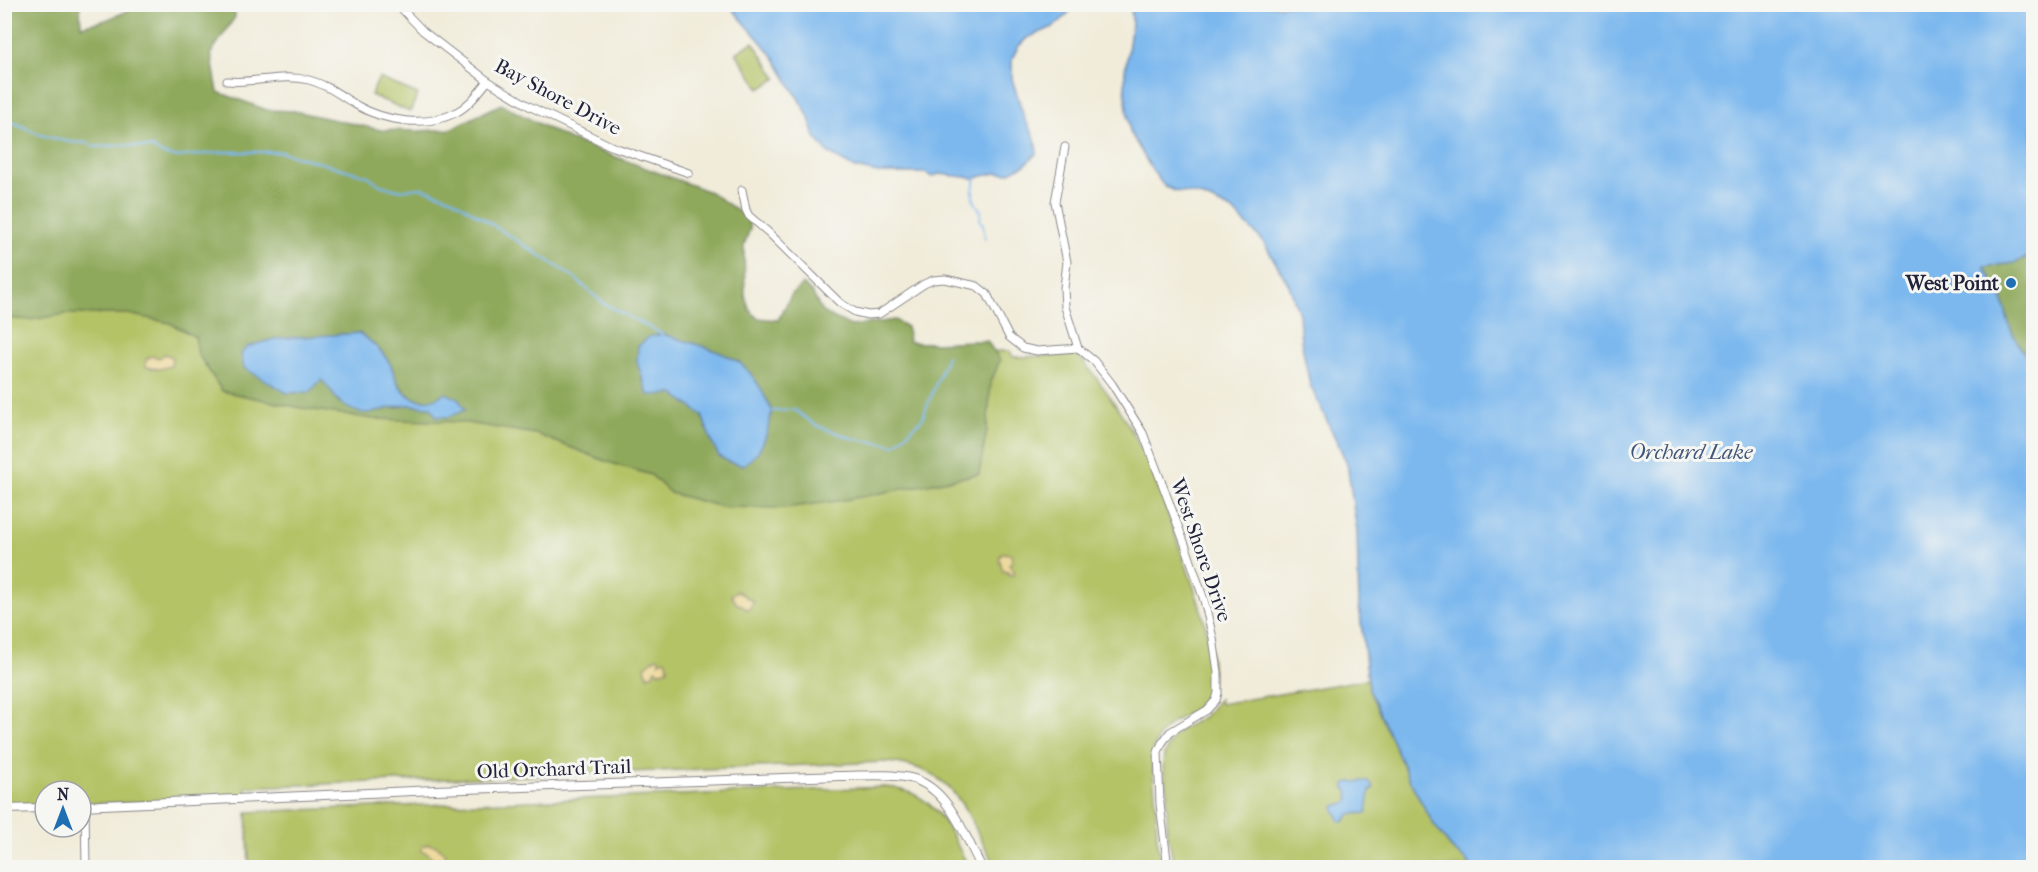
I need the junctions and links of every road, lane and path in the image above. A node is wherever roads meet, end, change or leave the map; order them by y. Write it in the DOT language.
graph roads {
  1 [pos="397,4"];
  2 [pos="227,81"];
  3 [pos="488,81"];
  4 [pos="1065,147"];
  5 [pos="689,173"];
  6 [pos="742,190"];
  7 [pos="1078,348"];
  8 [pos="93,806"];
  9 [pos="33,808"];
  10 [pos="4,809"];
  11 [pos="85,839"];
  12 [pos="86,867"];
  13 [pos="982,867"];
  14 [pos="1168,867"];
  1 -- 3 [label="street, Bay Shore Drive"];
  2 -- 3 [label="street"];
  3 -- 5 [label="street, Bay Shore Drive"];
  4 -- 7 [label="street, West Shore Drive"];
  6 -- 7 [label="street"];
  7 -- 14 [label="street, West Shore Drive"];
  8 -- 13 [label="street, Old Orchard Trail"];
  9 -- 10 [label="street"];
  11 -- 12 [label="street"];
}
